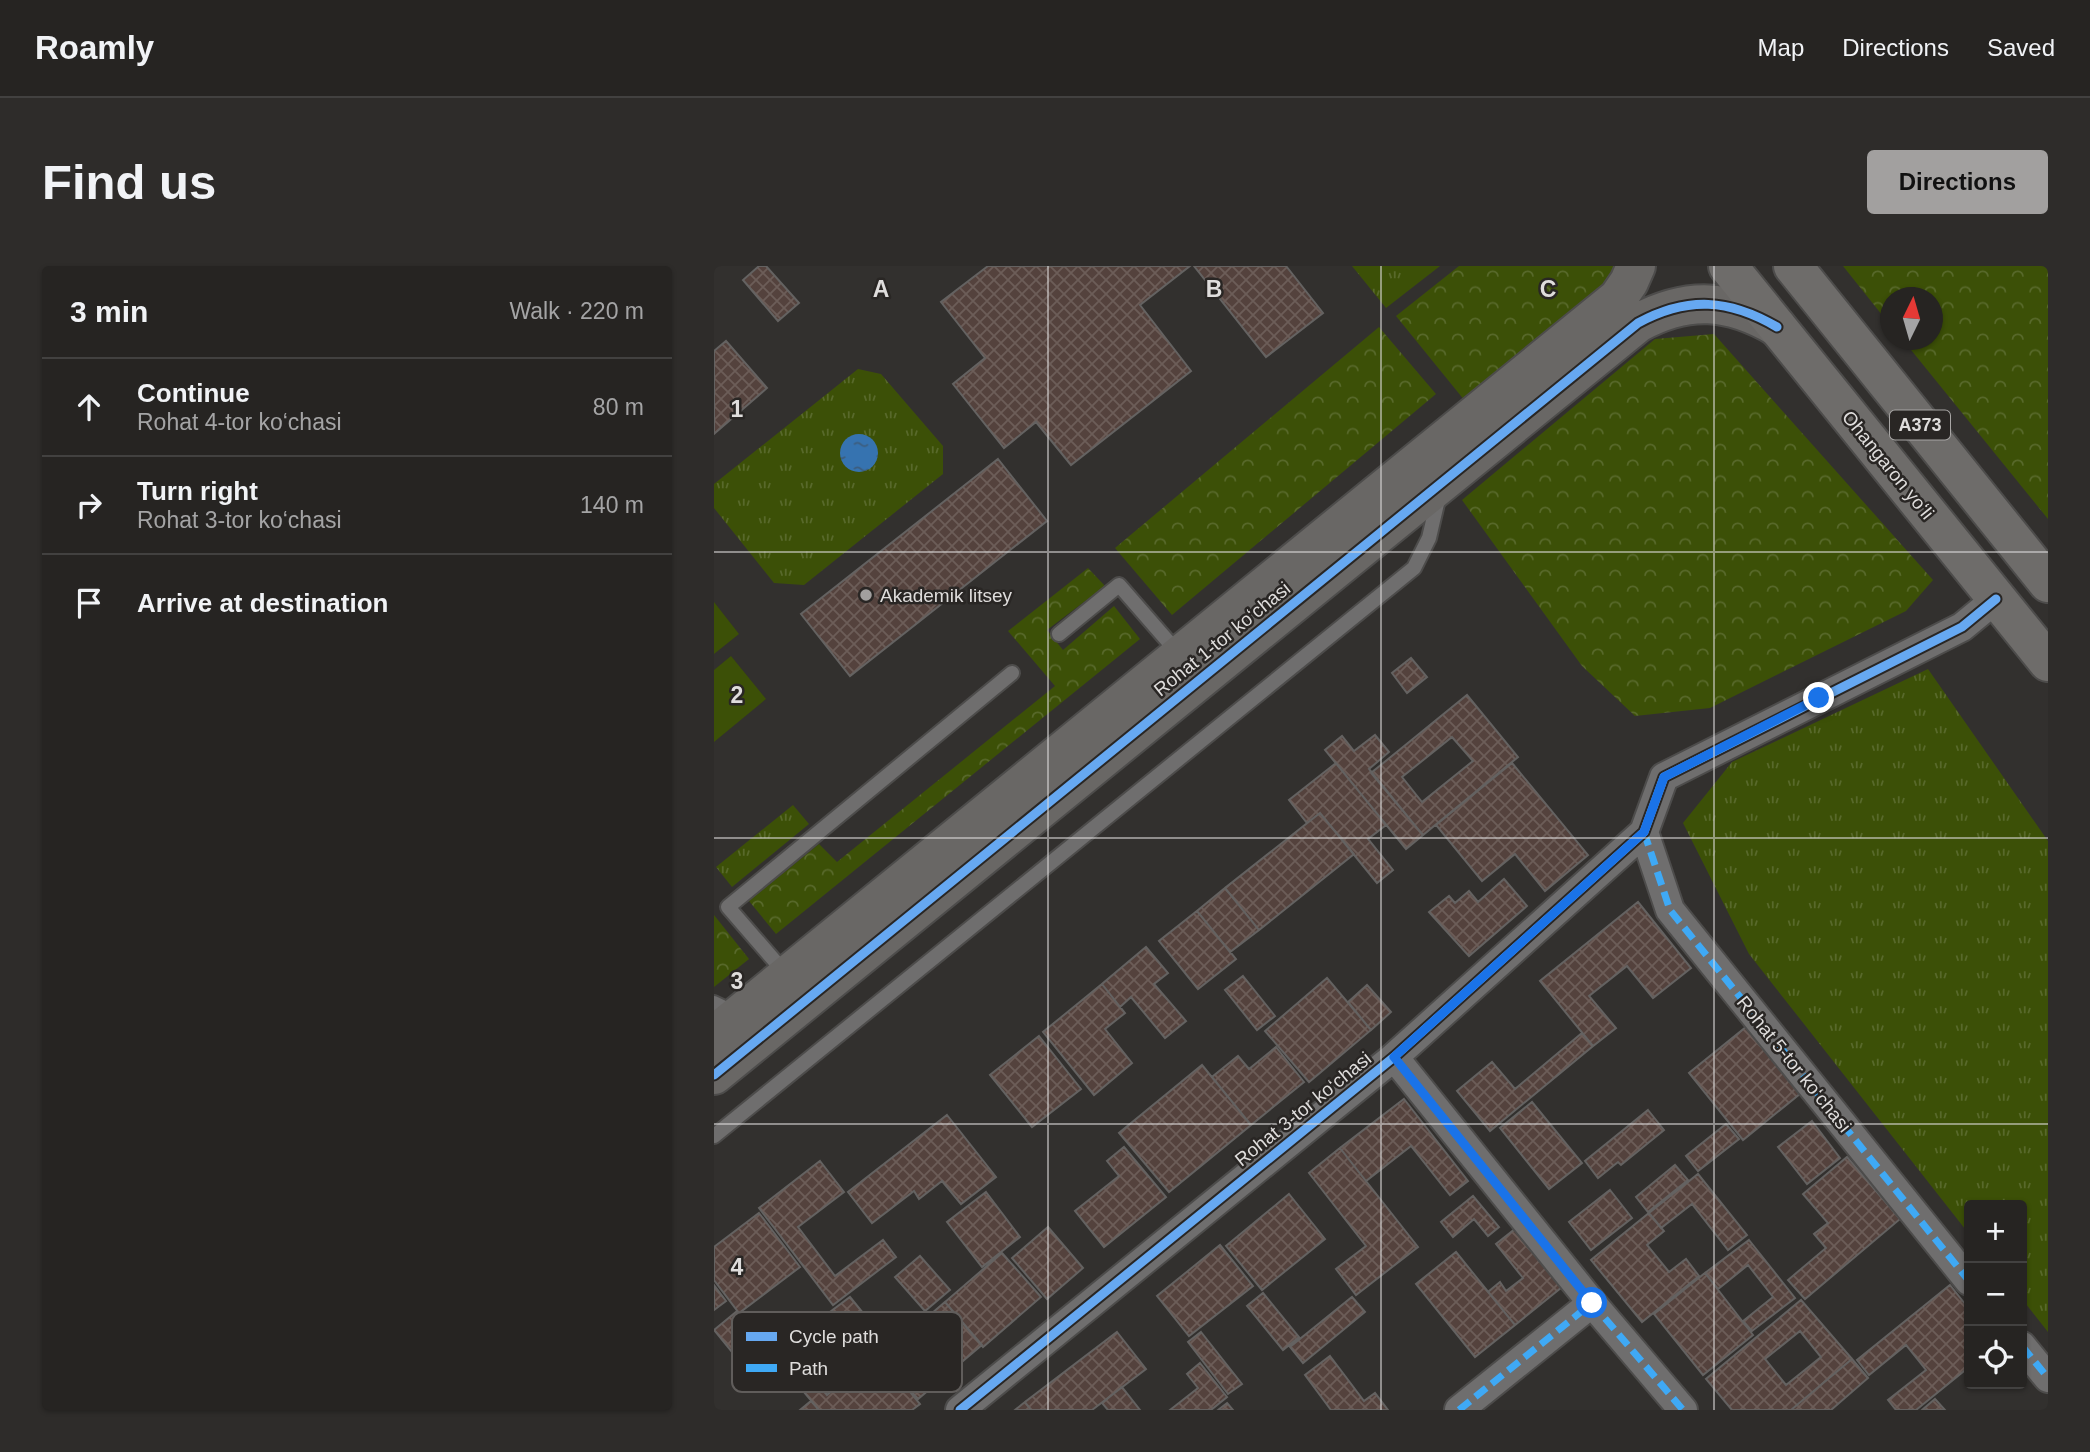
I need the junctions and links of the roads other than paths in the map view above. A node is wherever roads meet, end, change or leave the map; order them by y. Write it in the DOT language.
graph roads {
  1 [pos="1636,266"];
  2 [pos="1728,266"];
  3 [pos="1793,266"];
  4 [pos="1777,327"];
  5 [pos="1443,482"];
  6 [pos="2048,583"];
  7 [pos="1996,599"];
  8 [pos="1059,634"];
  9 [pos="1180,655"];
  10 [pos="2048,662"];
  11 [pos="1012,673"];
  12 [pos="1644,832"];
  13 [pos="787,975"];
  14 [pos="722,1017"];
  15 [pos="1394,1057"];
  16 [pos="714,1075"];
  17 [pos="714,1136"];
  18 [pos="1964,1275"];
  19 [pos="1592,1303"];
  20 [pos="2027,1352"];
  21 [pos="2048,1378"];
  22 [pos="960,1410"];
  23 [pos="1459,1410"];
  24 [pos="1683,1410"];
  1 -- 9 [label="street, Rohat 1-tor koʻchasi"];
  2 -- 4 [label="highway, Ohangaron yoʻli / A373"];
  3 -- 6 [label="highway, A373"];
  4 -- 5 [label="street, Rohat 1-tor koʻchasi"];
  4 -- 7 [label="highway, Ohangaron yoʻli / A373"];
  5 -- 16 [label="street, Rohat 1-tor koʻchasi"];
  5 -- 17 [label="lane"];
  7 -- 10 [label="highway, Ohangaron yoʻli / A373"];
  7 -- 12 [label="street, Rohat 3-tor ko‘chasi"];
  8 -- 9 [label="lane"];
  9 -- 13 [label="street, Rohat 1-tor koʻchasi"];
  11 -- 13 [label="lane"];
  12 -- 15 [label="street, Rohat 3-tor ko‘chasi"];
  12 -- 18 [label="street, Rohat 5-tor ko‘chasi"];
  13 -- 14 [label="street, Rohat 1-tor koʻchasi"];
  15 -- 19 [label="street"];
  15 -- 22 [label="street, Rohat 3-tor ko‘chasi"];
  19 -- 23 [label="street"];
  19 -- 24 [label="street"];
  20 -- 21 [label="street"];
}
